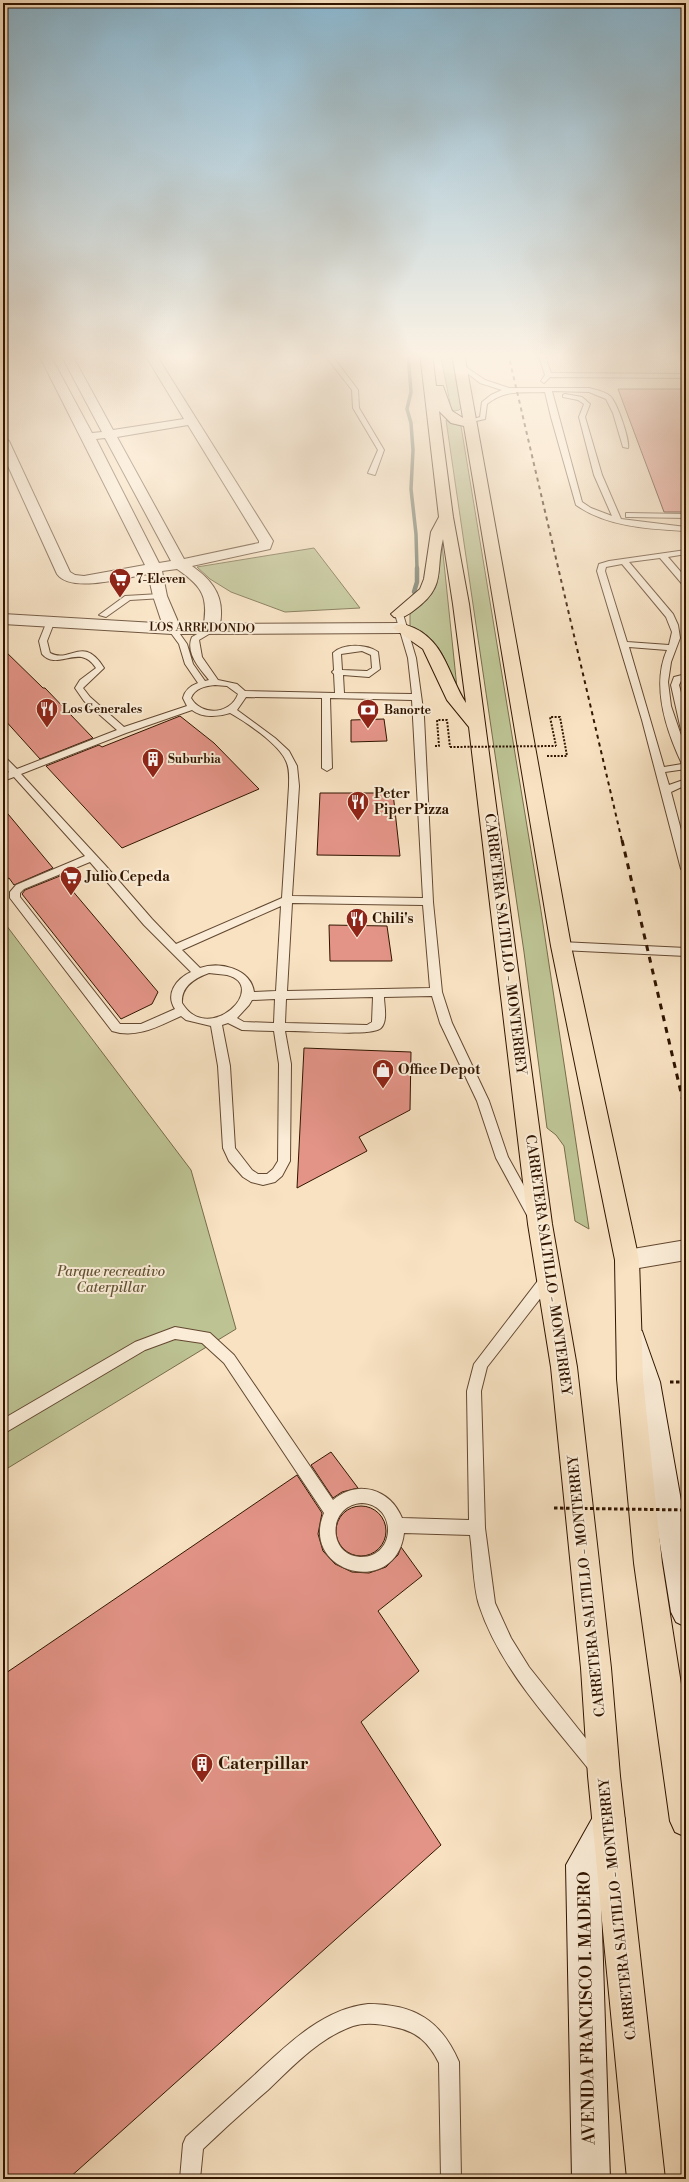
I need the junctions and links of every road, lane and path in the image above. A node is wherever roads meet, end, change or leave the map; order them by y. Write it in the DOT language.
graph roads {
  1 [pos="9,455"];
  2 [pos="97,455"];
  3 [pos="121,455"];
  4 [pos="213,455"];
  5 [pos="379,455"];
  6 [pos="438,455"];
  7 [pos="475,455"];
  8 [pos="566,455"];
  9 [pos="592,455"];
  10 [pos="372,473"];
  11 [pos="686,516"];
  12 [pos="446,517"];
  13 [pos="617,517"];
  14 [pos="686,528"];
  15 [pos="686,552"];
  16 [pos="662,555"];
  17 [pos="623,560"];
  18 [pos="180,564"];
  19 [pos="154,568"];
  20 [pos="682,574"];
  21 [pos="686,583"];
  22 [pos="160,596"];
  23 [pos="3,607"];
  24 [pos="103,615"];
  25 [pos="3,619"];
  26 [pos="400,621"];
  27 [pos="50,623"];
  28 [pos="172,623"];
  29 [pos="213,624"];
  30 [pos="624,644"];
  31 [pos="672,648"];
  32 [pos="665,670"];
  33 [pos="336,672"];
  34 [pos="681,678"];
  35 [pos="215,682"];
  36 [pos="203,684"];
  37 [pos="242,694"];
  38 [pos="326,696"];
  39 [pos="340,697"];
  40 [pos="416,697"];
  41 [pos="192,707"];
  42 [pos="231,710"];
  43 [pos="683,712"];
  44 [pos="669,713"];
  45 [pos="477,726"];
  46 [pos="686,730"];
  47 [pos="123,731"];
  48 [pos="440,746"];
  49 [pos="528,757"];
  50 [pos="3,760"];
  51 [pos="686,763"];
  52 [pos="686,766"];
  53 [pos="327,768"];
  54 [pos="661,770"];
  55 [pos="15,773"];
  56 [pos="3,778"];
  57 [pos="686,782"];
  58 [pos="666,790"];
  59 [pos="92,857"];
  60 [pos="686,869"];
  61 [pos="288,899"];
  62 [pos="428,902"];
  63 [pos="561,946"];
  64 [pos="174,950"];
  65 [pos="686,952"];
  66 [pos="198,972"];
  67 [pos="378,992"];
  68 [pos="436,992"];
  69 [pos="282,994"];
  70 [pos="249,996"];
  71 [pos="182,1011"];
  72 [pos="228,1018"];
  73 [pos="216,1021"];
  74 [pos="279,1027"];
  75 [pos="540,1224"];
  76 [pos="686,1250"];
  77 [pos="627,1260"];
  78 [pos="549,1277"];
  79 [pos="628,1322"];
  80 [pos="3,1427"];
  81 [pos="554,1508"];
  82 [pos="686,1510"];
  83 [pos="332,1511"];
  84 [pos="396,1525"];
  85 [pos="477,1528"];
  86 [pos="686,1612"];
  87 [pos="604,1776"];
  88 [pos="609,1819"];
  89 [pos="686,1821"];
  90 [pos="190,2179"];
  91 [pos="451,2179"];
  92 [pos="591,2179"];
  93 [pos="646,2179"];
  1 -- 19 [label="street"];
  2 -- 19 [label="street"];
  3 -- 18 [label="street"];
  4 -- 18 [label="street"];
  5 -- 10 [label="lane"];
  6 -- 12 [label="main road, CARRETERA SALTILLO - MONTERREY"];
  7 -- 49 [label="main road"];
  8 -- 13 [label="lane"];
  9 -- 13 [label="lane"];
  11 -- 13 [label="lane"];
  12 -- 26 [label="main road"];
  12 -- 45 [label="main road, CARRETERA SALTILLO - MONTERREY"];
  13 -- 14 [label="lane"];
  15 -- 16 [label="lane"];
  16 -- 17 [label="lane"];
  16 -- 20 [label="lane"];
  17 -- 30 [label="lane"];
  17 -- 31 [label="lane"];
  18 -- 19 [label="street"];
  18 -- 29 [label="street"];
  19 -- 22 [label="street"];
  20 -- 21 [label="lane"];
  22 -- 24 [label="lane"];
  22 -- 28 [label="street"];
  23 -- 24 [label="street, LOS ARREDONDO"];
  24 -- 28 [label="street, LOS ARREDONDO"];
  25 -- 27 [label="street, LOS ARREDONDO"];
  26 -- 29 [label="street, LOS ARREDONDO"];
  26 -- 40 [label="lane"];
  26 -- 45 [label="main road"];
  27 -- 28 [label="street, LOS ARREDONDO"];
  27 -- 47 [label="lane"];
  28 -- 29 [label="street, LOS ARREDONDO"];
  28 -- 36 [label="lane"];
  29 -- 35 [label="lane"];
  30 -- 31 [label="lane"];
  30 -- 54 [label="lane"];
  31 -- 32 [label="lane"];
  32 -- 34 [label="lane"];
  32 -- 44 [label="lane"];
  33 -- 33 [label="lane"];
  33 -- 39 [label="lane"];
  34 -- 43 [label="lane"];
  35 -- 36 [label="lane"];
  35 -- 37 [label="lane"];
  36 -- 41 [label="lane"];
  37 -- 38 [label="lane"];
  37 -- 42 [label="lane"];
  38 -- 39 [label="lane"];
  38 -- 53 [label="lane"];
  39 -- 40 [label="lane"];
  40 -- 62 [label="lane"];
  41 -- 42 [label="lane"];
  41 -- 47 [label="lane"];
  42 -- 61 [label="lane"];
  43 -- 44 [label="lane"];
  43 -- 46 [label="lane"];
  44 -- 51 [label="lane"];
  45 -- 75 [label="main road, CARRETERA SALTILLO - MONTERREY"];
  47 -- 55 [label="lane"];
  48 -- 49 [label="path, bridge"];
  49 -- 63 [label="main road"];
  50 -- 55 [label="lane"];
  52 -- 54 [label="lane"];
  54 -- 58 [label="lane"];
  55 -- 56 [label="lane"];
  55 -- 59 [label="lane"];
  57 -- 58 [label="lane"];
  58 -- 60 [label="lane"];
  59 -- 64 [label="lane"];
  59 -- 71 [label="lane"];
  61 -- 62 [label="lane"];
  61 -- 64 [label="lane"];
  61 -- 69 [label="lane"];
  62 -- 68 [label="lane"];
  63 -- 65 [label="lane"];
  63 -- 77 [label="main road"];
  64 -- 66 [label="lane"];
  66 -- 70 [label="lane"];
  66 -- 71 [label="lane"];
  67 -- 68 [label="lane"];
  67 -- 69 [label="lane"];
  67 -- 74 [label="lane"];
  68 -- 75 [label="lane"];
  69 -- 70 [label="lane"];
  69 -- 74 [label="lane"];
  70 -- 72 [label="lane"];
  71 -- 73 [label="lane"];
  72 -- 73 [label="lane"];
  72 -- 74 [label="lane"];
  73 -- 74 [label="lane"];
  75 -- 78 [label="main road, CARRETERA SALTILLO - MONTERREY"];
  76 -- 77 [label="street"];
  77 -- 79 [label="main road"];
  78 -- 85 [label="lane"];
  78 -- 87 [label="main road, CARRETERA SALTILLO - MONTERREY"];
  79 -- 86 [label="street"];
  79 -- 89 [label="main road"];
  80 -- 83 [label="lane"];
  81 -- 82 [label="path, bridge"];
  83 -- 84 [label="lane"];
  83 -- 84 [label="lane"];
  84 -- 85 [label="lane"];
  85 -- 87 [label="lane"];
  87 -- 88 [label="main road, CARRETERA SALTILLO - MONTERREY"];
  88 -- 92 [label="street, AVENIDA FRANCISCO I. MADERO"];
  88 -- 93 [label="main road, CARRETERA SALTILLO - MONTERREY"];
  90 -- 91 [label="lane"];
}
